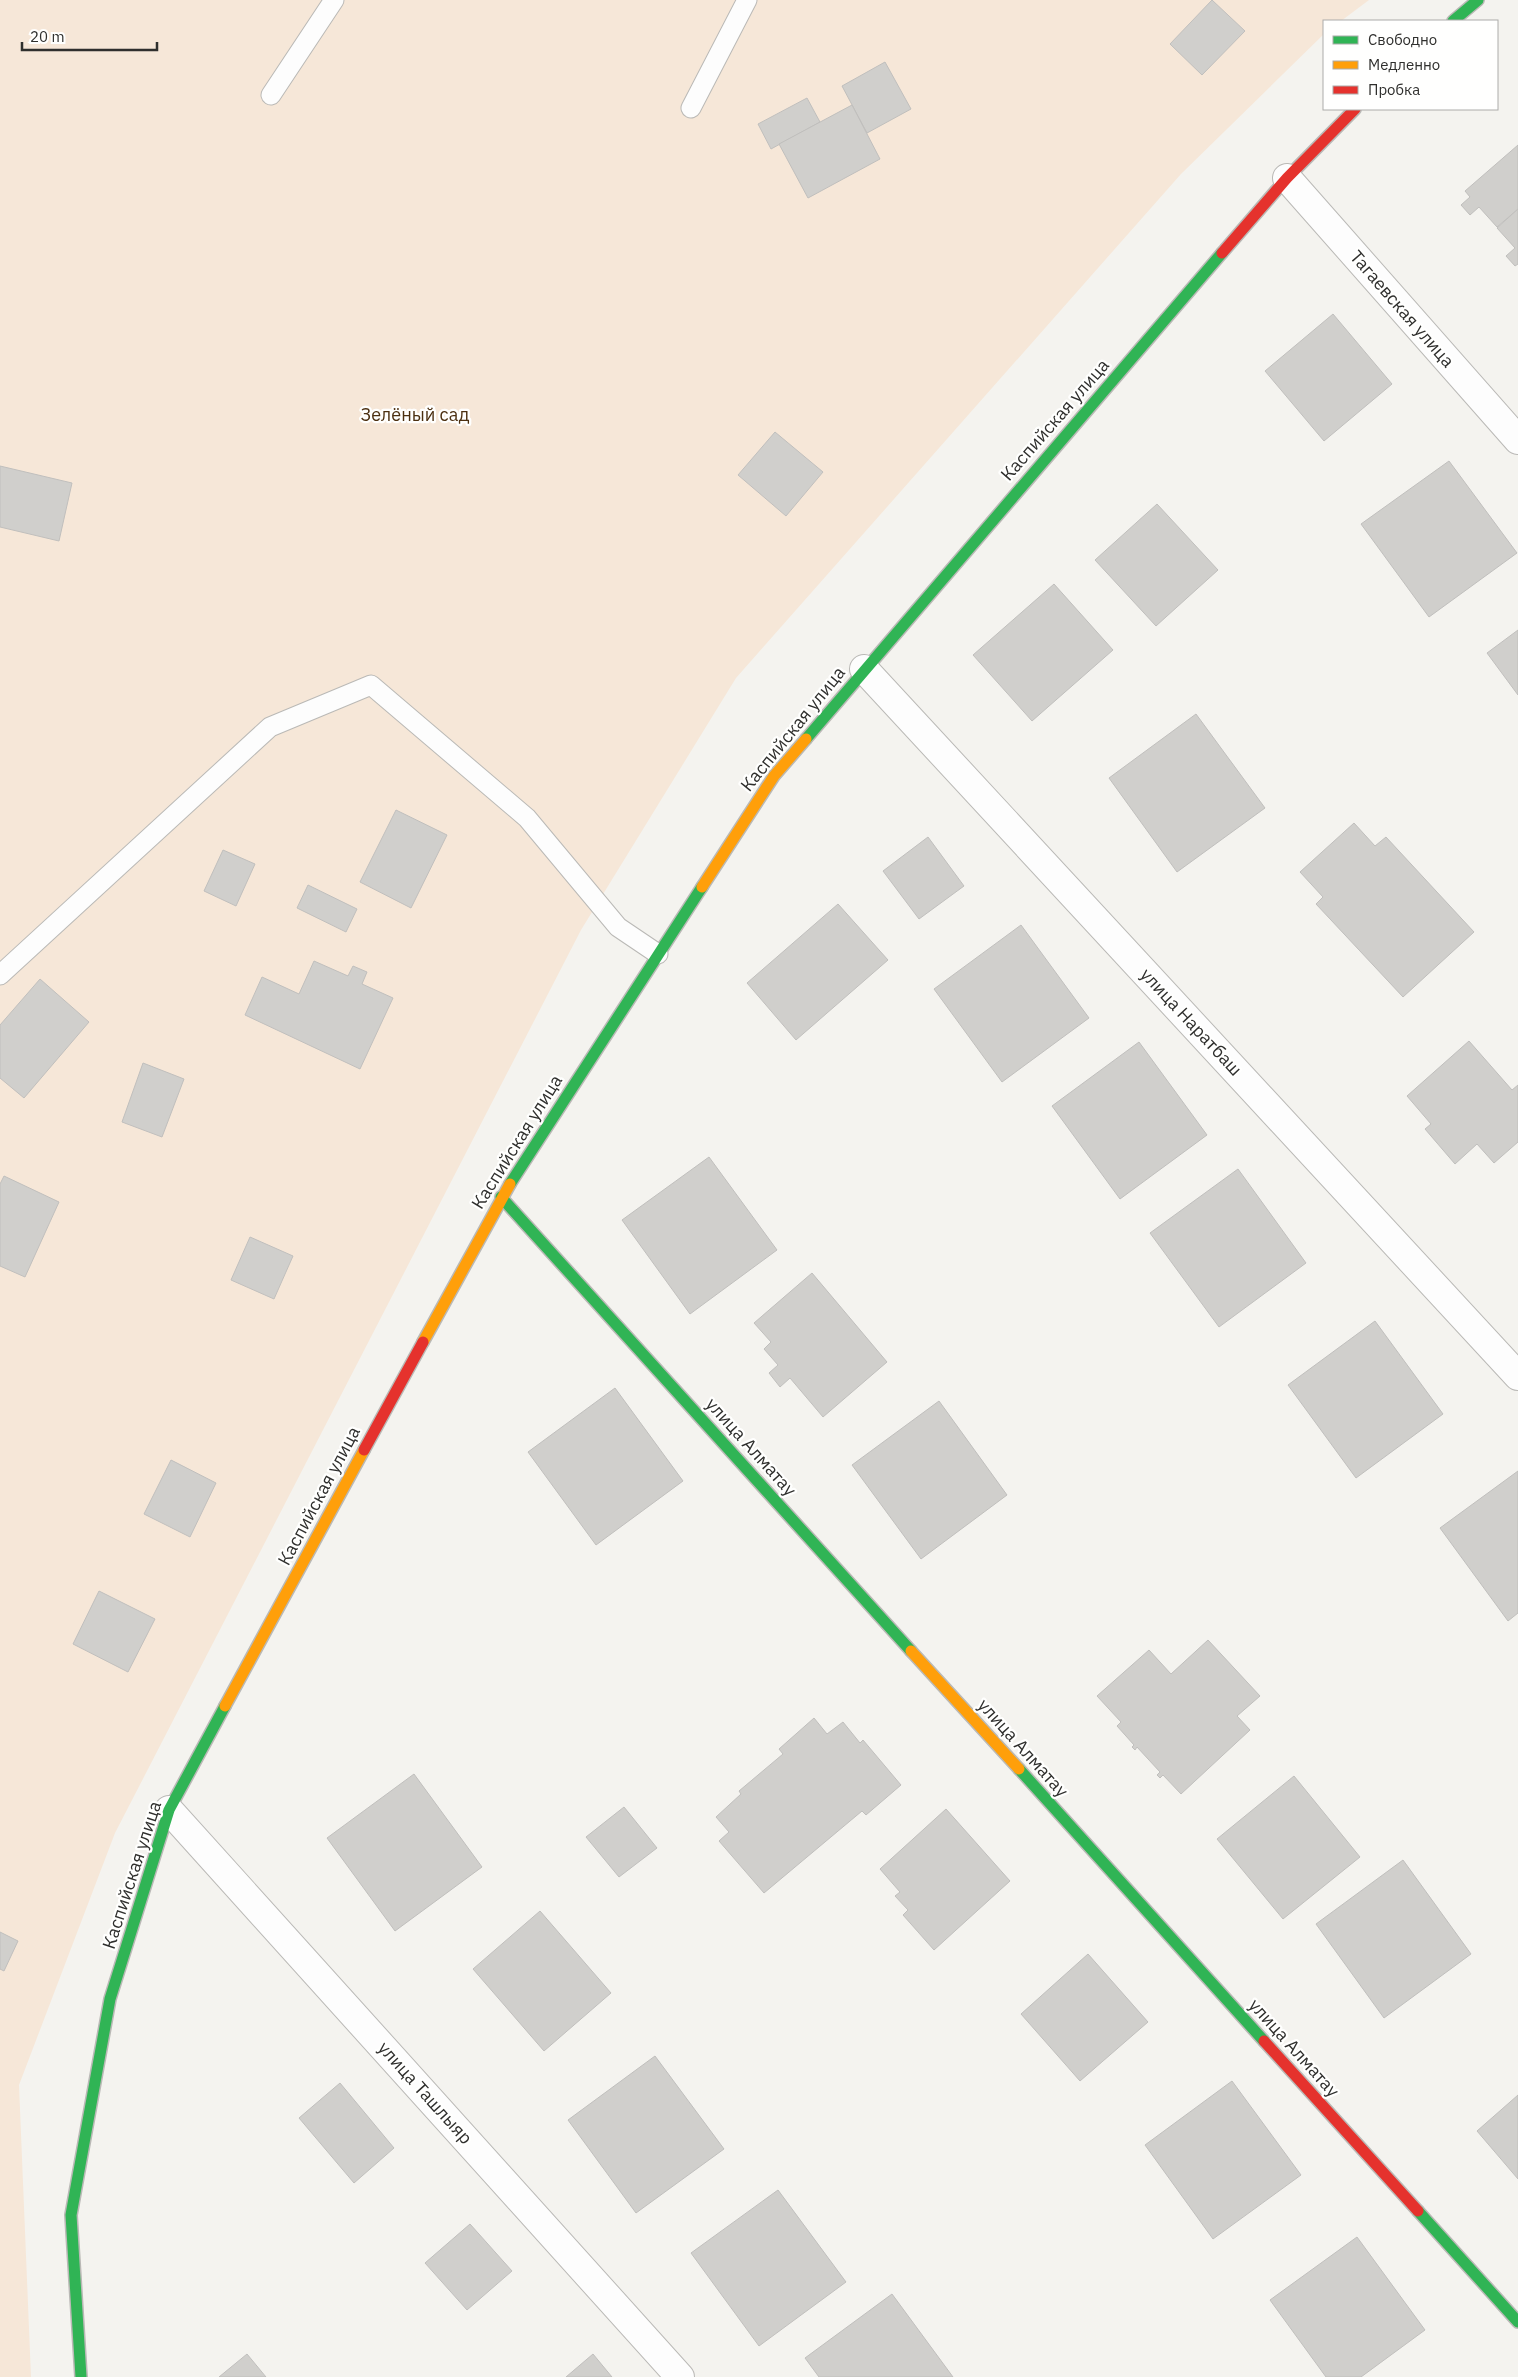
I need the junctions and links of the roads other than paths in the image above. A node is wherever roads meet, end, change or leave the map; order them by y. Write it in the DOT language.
graph roads {
  1 [pos="334,0"];
  2 [pos="747,0"];
  3 [pos="1478,0"];
  4 [pos="1454,20"];
  5 [pos="271,95"];
  6 [pos="691,108"];
  7 [pos="1354,110"];
  8 [pos="1287,178"];
  9 [pos="1518,440"];
  10 [pos="864,669"];
  11 [pos="658,954"];
  12 [pos="0,975"];
  13 [pos="501,1196"];
  14 [pos="1518,1376"];
  15 [pos="169,1810"];
  16 [pos="1518,2322"];
  17 [pos="81,2377"];
  18 [pos="680,2377"];
  1 -- 5 [label="lane"];
  2 -- 6 [label="lane"];
  3 -- 4 [label="street"];
  7 -- 8 [label="street, Каспийская улица"];
  8 -- 9 [label="street, Тагаевская улица"];
  8 -- 10 [label="street, Каспийская улица"];
  10 -- 11 [label="street, Каспийская улица"];
  10 -- 14 [label="street, улица Наратбаш"];
  11 -- 12 [label="lane"];
  11 -- 13 [label="street, Каспийская улица"];
  13 -- 15 [label="street, Каспийская улица"];
  13 -- 16 [label="street, улица Алматау"];
  15 -- 17 [label="street, Каспийская улица"];
  15 -- 18 [label="street, улица Ташлыяр"];
}
